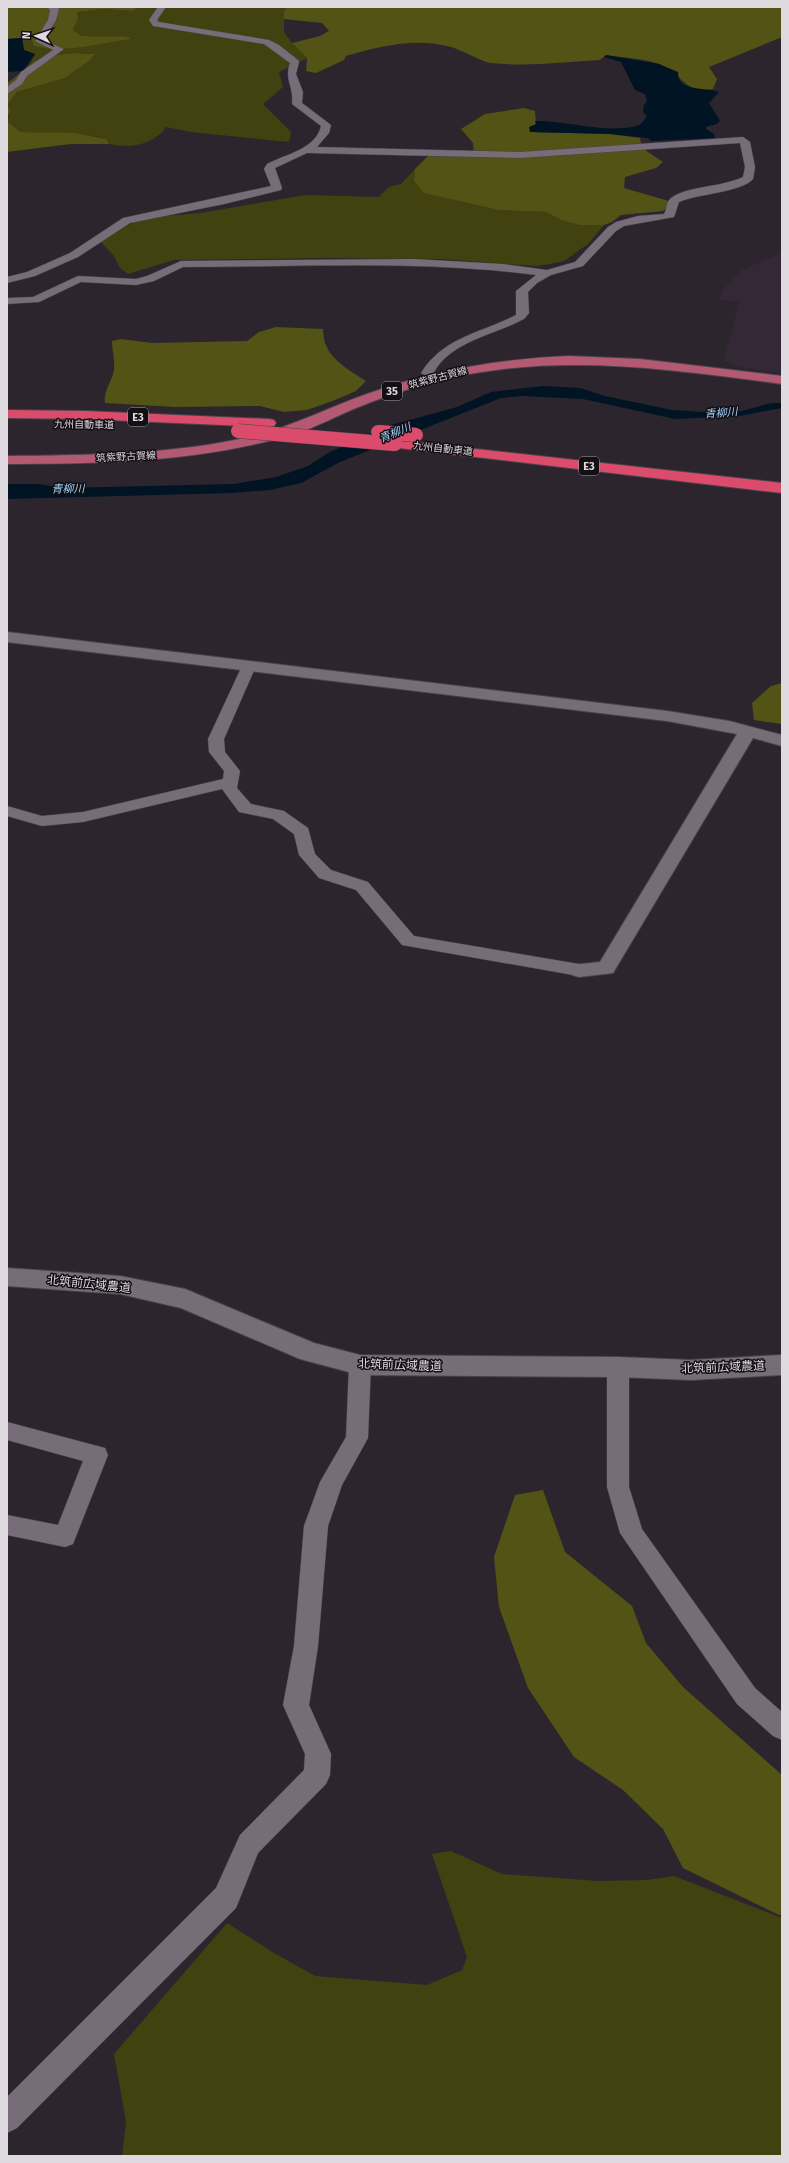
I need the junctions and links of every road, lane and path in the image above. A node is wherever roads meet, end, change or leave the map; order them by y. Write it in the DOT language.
graph roads {
  1 [pos="51,7"];
  2 [pos="162,7"];
  3 [pos="7,91"];
  4 [pos="305,150"];
  5 [pos="548,273"];
  6 [pos="7,280"];
  7 [pos="7,301"];
  8 [pos="435,378"];
  9 [pos="782,380"];
  10 [pos="782,387"];
  11 [pos="7,414"];
  12 [pos="7,424"];
  13 [pos="7,460"];
  14 [pos="7,469"];
  15 [pos="782,477"];
  16 [pos="782,488"];
  17 [pos="7,638"];
  18 [pos="249,666"];
  19 [pos="748,732"];
  20 [pos="782,741"];
  21 [pos="230,782"];
  22 [pos="7,810"];
  23 [pos="579,970"];
  24 [pos="7,1277"];
  25 [pos="360,1365"];
  26 [pos="782,1365"];
  27 [pos="618,1367"];
  28 [pos="7,1432"];
  29 [pos="7,1525"];
  30 [pos="782,1728"];
  31 [pos="7,2118"];
  1 -- 3 [label="street"];
  2 -- 4 [label="street"];
  4 -- 5 [label="street"];
  4 -- 6 [label="street"];
  5 -- 7 [label="street"];
  5 -- 8 [label="street"];
  8 -- 9 [label="main road, 筑紫野古賀線 / 35"];
  8 -- 13 [label="main road, 筑紫野古賀線 / 35"];
  10 -- 14 [label="main road, 筑紫野古賀線 / 35"];
  11 -- 15 [label="highway, 九州自動車道 / E3, bridge"];
  12 -- 16 [label="highway, 九州自動車道 / E3, bridge"];
  17 -- 18 [label="street"];
  18 -- 19 [label="street"];
  18 -- 21 [label="street"];
  19 -- 20 [label="street"];
  19 -- 23 [label="street"];
  21 -- 22 [label="street"];
  21 -- 23 [label="street"];
  24 -- 25 [label="street, 北筑前広域農道"];
  25 -- 27 [label="street, 北筑前広域農道"];
  25 -- 31 [label="street"];
  26 -- 27 [label="street, 北筑前広域農道"];
  27 -- 30 [label="street"];
  28 -- 29 [label="street"];
}
